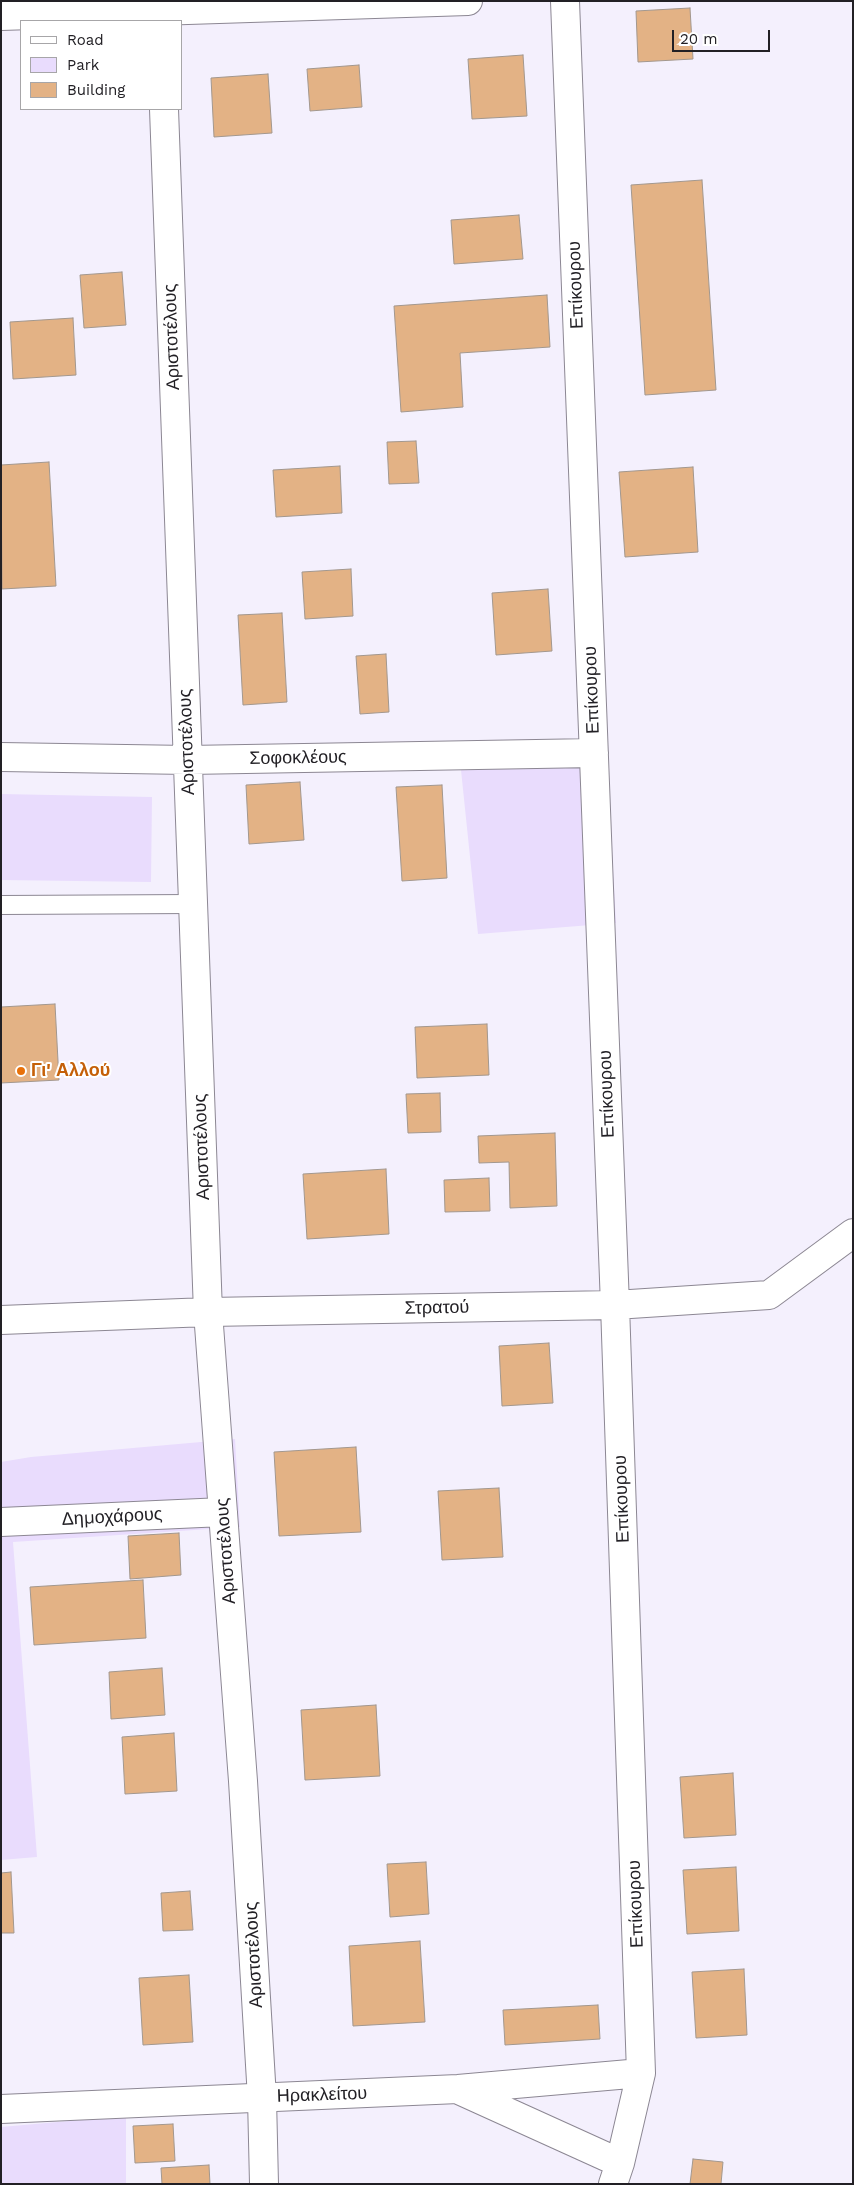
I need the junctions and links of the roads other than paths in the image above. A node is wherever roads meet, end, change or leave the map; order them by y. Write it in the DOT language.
graph roads {
  1 [pos="468,1"];
  2 [pos="565,1"];
  3 [pos="160,11"];
  4 [pos="1,16"];
  5 [pos="164,110"];
  6 [pos="594,753"];
  7 [pos="1,757"];
  8 [pos="188,760"];
  9 [pos="193,904"];
  10 [pos="1,905"];
  11 [pos="853,1233"];
  12 [pos="615,1305"];
  13 [pos="208,1312"];
  14 [pos="1,1320"];
  15 [pos="223,1512"];
  16 [pos="1,1522"];
  17 [pos="641,2073"];
  18 [pos="458,2089"];
  19 [pos="262,2098"];
  20 [pos="1,2109"];
  21 [pos="616,2174"];
  22 [pos="264,2184"];
  1 -- 3 [label="street"];
  2 -- 6 [label="street, Επίκουρου"];
  3 -- 4 [label="street"];
  5 -- 8 [label="street, Αριστοτέλους"];
  6 -- 8 [label="street, Σοφοκλέους"];
  6 -- 12 [label="street, Επίκουρου"];
  7 -- 8 [label="street, Σοφοκλέους"];
  8 -- 9 [label="street, Αριστοτέλους"];
  9 -- 10 [label="lane"];
  9 -- 13 [label="street, Αριστοτέλους"];
  11 -- 12 [label="street, Στρατού"];
  12 -- 13 [label="street, Στρατού"];
  12 -- 17 [label="street, Επίκουρου"];
  13 -- 14 [label="street, Στρατού"];
  13 -- 15 [label="street, Αριστοτέλους"];
  15 -- 16 [label="street, Δημοχάρους"];
  15 -- 19 [label="street, Αριστοτέλους"];
  17 -- 18 [label="street, Ηρακλείτου"];
  17 -- 21 [label="street, Επίκουρου"];
  18 -- 19 [label="street, Ηρακλείτου"];
  18 -- 21 [label="street"];
  19 -- 20 [label="street, Ηρακλείτου"];
  19 -- 22 [label="street, Αριστοτέλους"];
}
